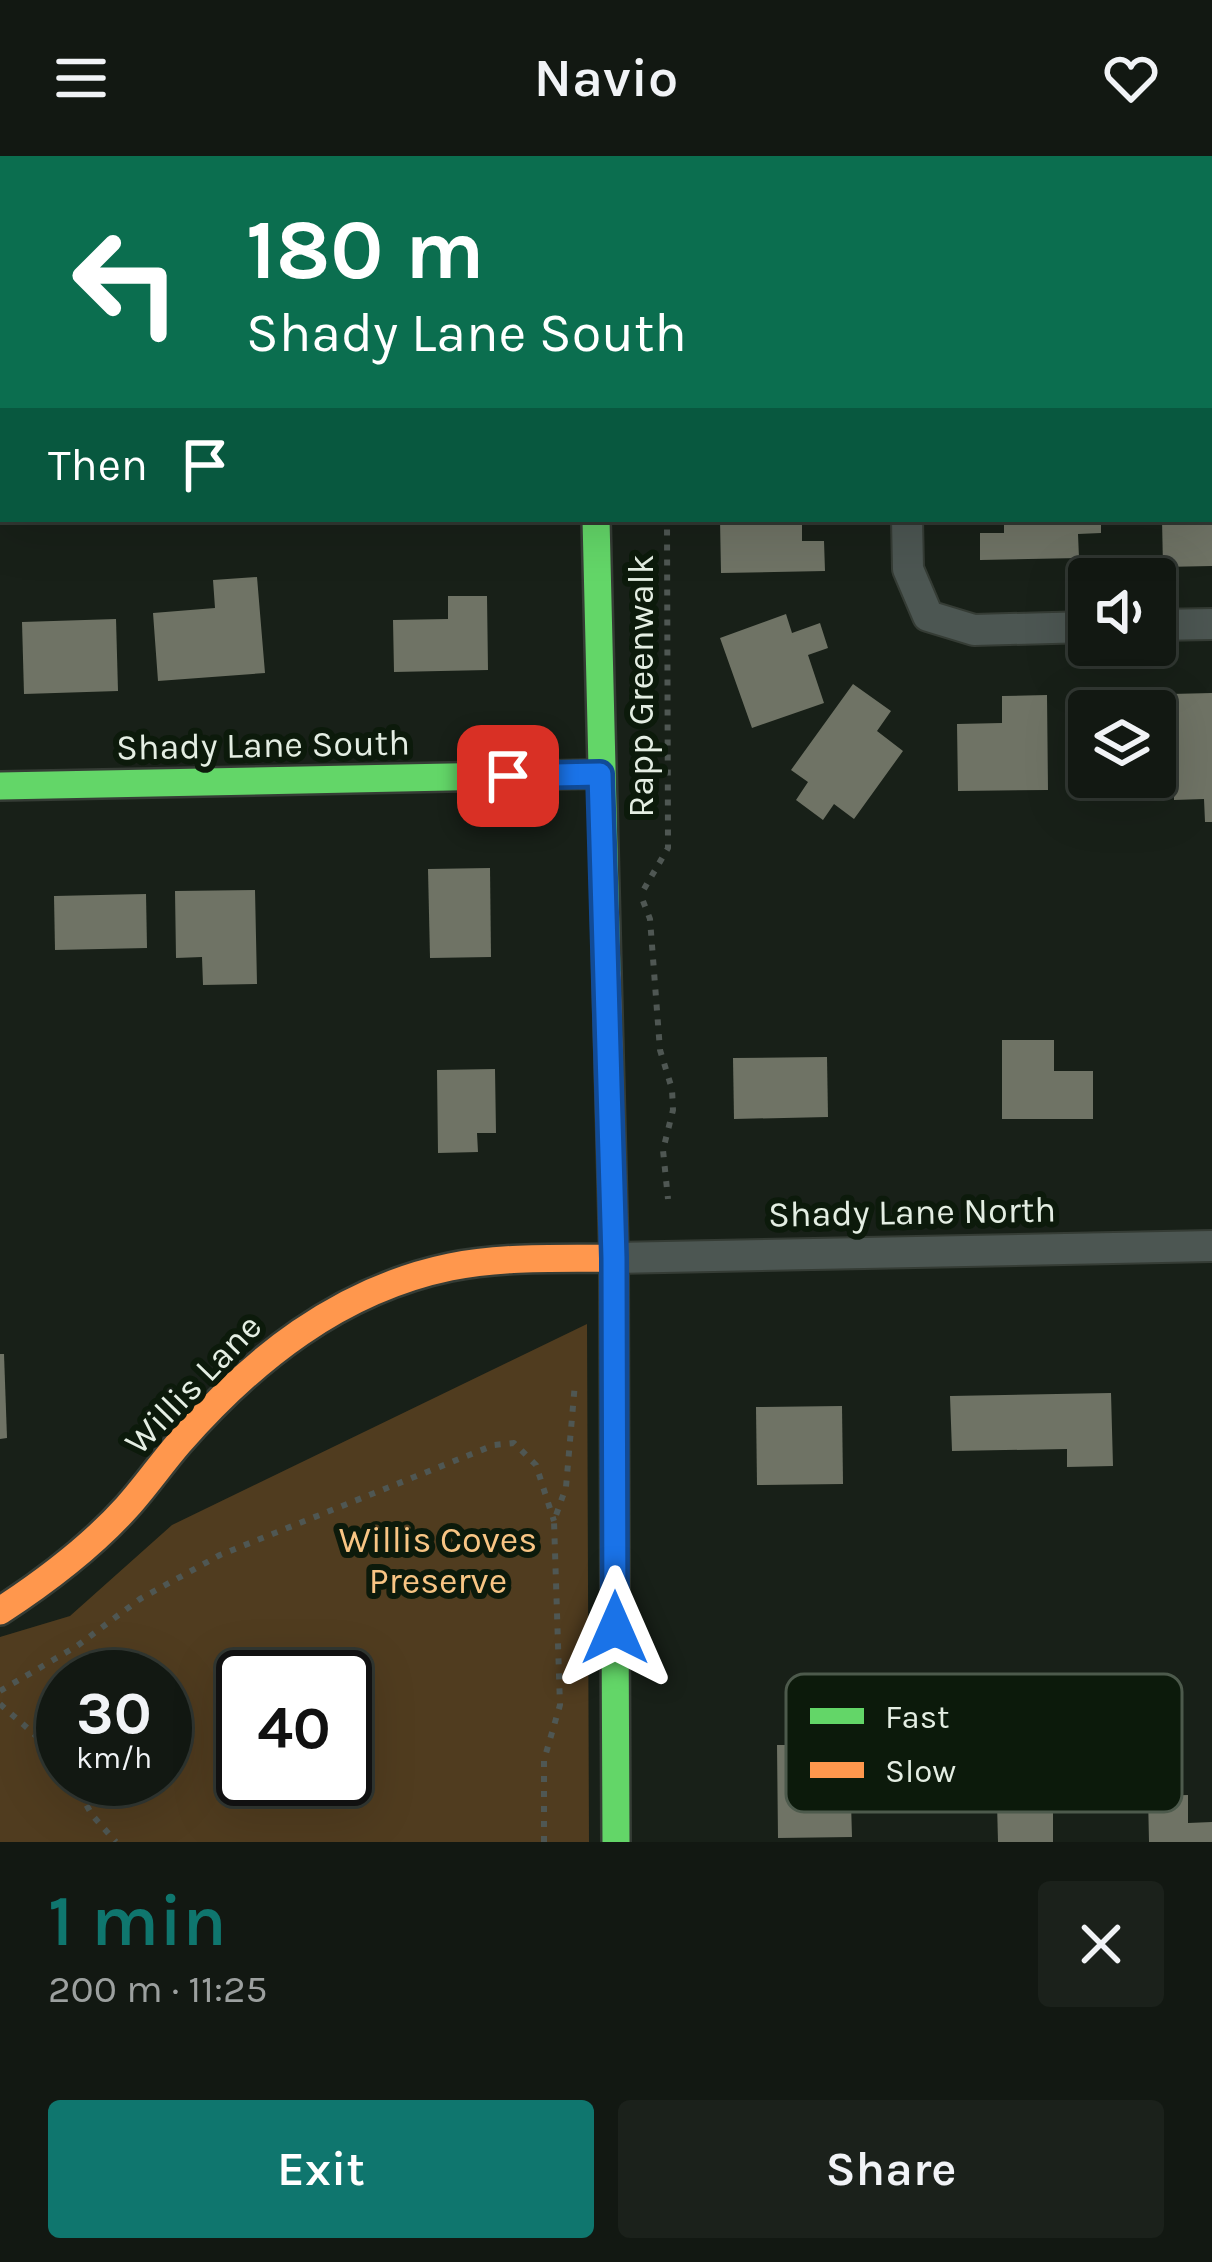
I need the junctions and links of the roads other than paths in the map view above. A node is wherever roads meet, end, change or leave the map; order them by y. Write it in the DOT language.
graph roads {
  1 [pos="596,522"];
  2 [pos="907,522"];
  3 [pos="1212,623"];
  4 [pos="1176,624"];
  5 [pos="1068,628"];
  6 [pos="600,774"];
  7 [pos="0,786"];
  8 [pos="1212,1246"];
  9 [pos="614,1258"];
  10 [pos="0,1611"];
  11 [pos="616,1842"];
  1 -- 6 [label="street"];
  2 -- 5 [label="street"];
  3 -- 4 [label="street"];
  6 -- 7 [label="street, Shady Lane South"];
  6 -- 9 [label="street"];
  8 -- 9 [label="street, Shady Lane North"];
  9 -- 10 [label="street, Willis Lane"];
  9 -- 11 [label="street"];
}
